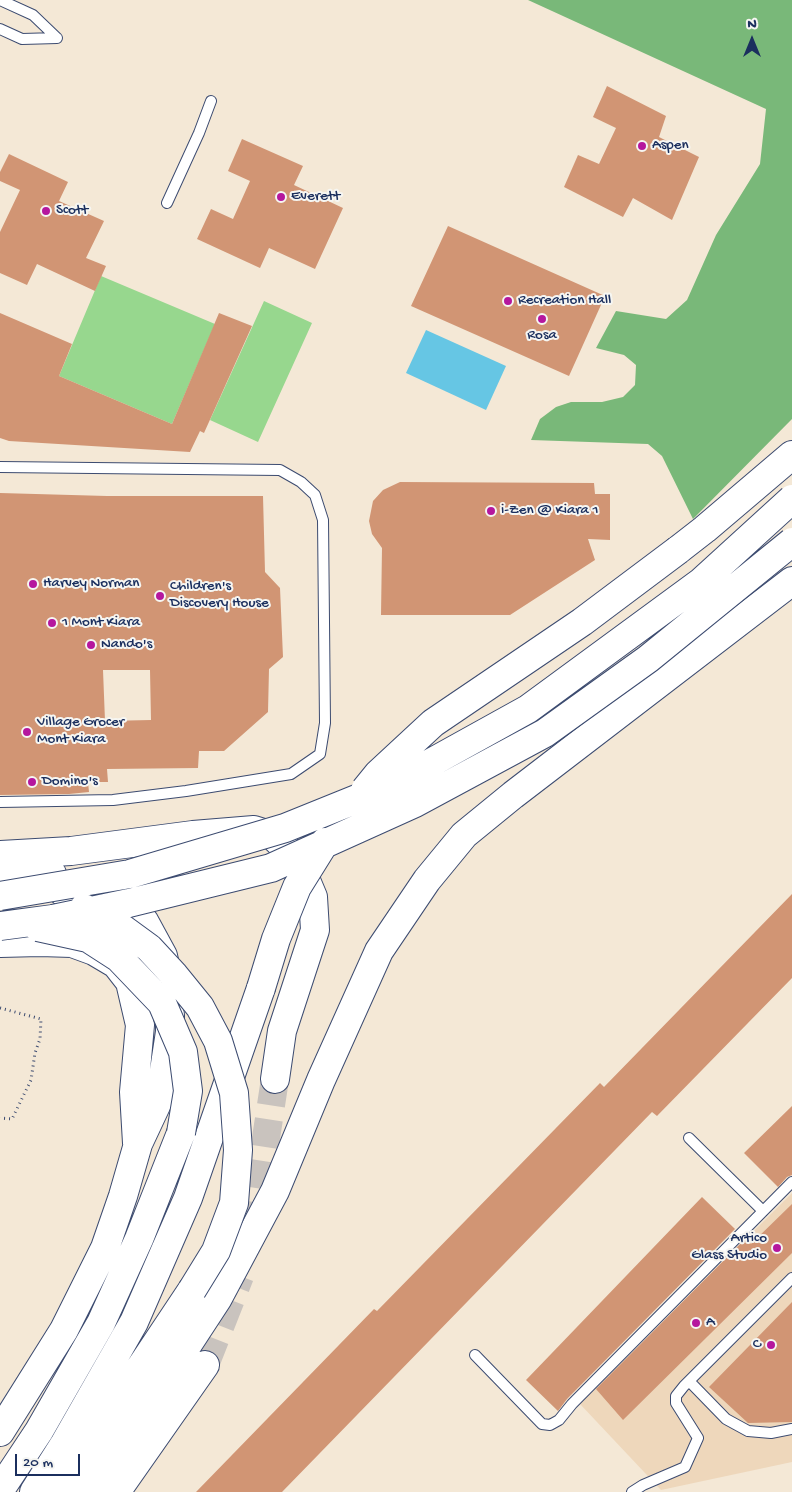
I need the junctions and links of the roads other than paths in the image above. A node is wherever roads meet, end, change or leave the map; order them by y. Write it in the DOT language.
graph roads {
  1 [pos="0,0"];
  2 [pos="0,29"];
  3 [pos="211,101"];
  4 [pos="166,203"];
  5 [pos="792,455"];
  6 [pos="0,467"];
  7 [pos="792,499"];
  8 [pos="792,542"];
  9 [pos="792,581"];
  10 [pos="0,802"];
  11 [pos="193,835"];
  12 [pos="0,855"];
  13 [pos="0,881"];
  14 [pos="0,896"];
  15 [pos="0,905"];
  16 [pos="0,925"];
  17 [pos="0,943"];
  18 [pos="275,1078"];
  19 [pos="689,1138"];
  20 [pos="138,1144"];
  21 [pos="792,1182"];
  22 [pos="763,1211"];
  23 [pos="792,1278"];
  24 [pos="475,1354"];
  25 [pos="205,1365"];
  26 [pos="687,1383"];
  27 [pos="792,1429"];
  28 [pos="0,1432"];
  29 [pos="0,1490"];
  30 [pos="34,1492"];
  31 [pos="60,1492"];
  32 [pos="86,1492"];
  33 [pos="116,1492"];
  34 [pos="632,1492"];
  1 -- 2 [label="lane"];
  3 -- 4 [label="lane"];
  5 -- 30 [label="highway, bridge"];
  6 -- 10 [label="lane"];
  7 -- 14 [label="highway, bridge"];
  8 -- 16 [label="highway, bridge"];
  9 -- 32 [label="highway"];
  11 -- 12 [label="highway"];
  11 -- 13 [label="highway"];
  11 -- 18 [label="highway"];
  13 -- 31 [label="highway, bridge"];
  15 -- 20 [label="highway"];
  16 -- 29 [label="highway, bridge"];
  17 -- 20 [label="highway"];
  19 -- 22 [label="lane"];
  20 -- 28 [label="highway"];
  21 -- 22 [label="lane"];
  22 -- 24 [label="lane"];
  23 -- 26 [label="lane"];
  25 -- 33 [label="highway"];
  26 -- 27 [label="lane"];
  26 -- 34 [label="lane"];
}
